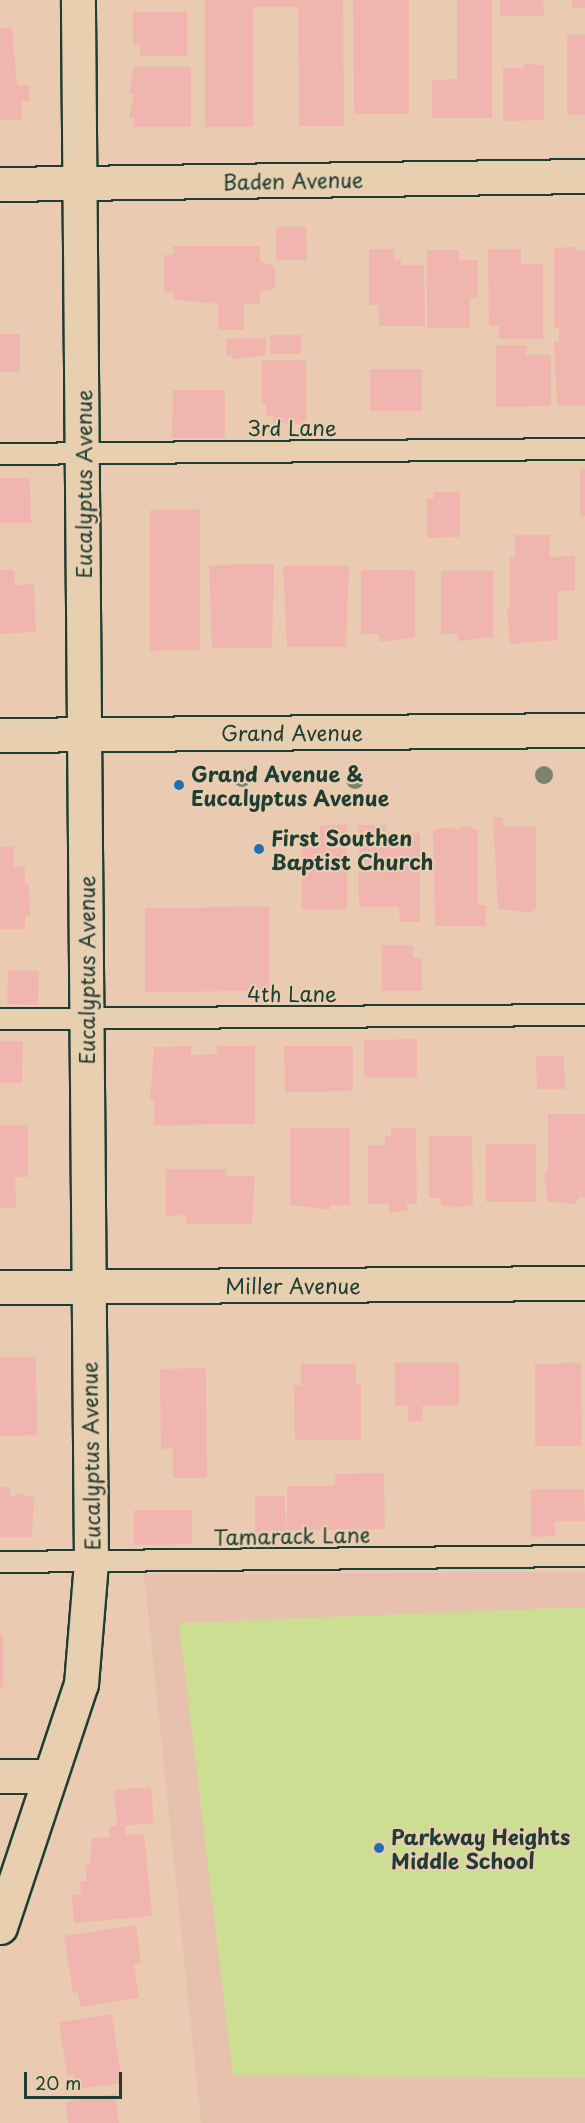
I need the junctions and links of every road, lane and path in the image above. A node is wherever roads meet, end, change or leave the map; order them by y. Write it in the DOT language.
graph roads {
  1 [pos="78,0"];
  2 [pos="585,176"];
  3 [pos="80,183"];
  4 [pos="0,184"];
  5 [pos="585,449"];
  6 [pos="82,453"];
  7 [pos="0,454"];
  8 [pos="585,730"];
  9 [pos="84,734"];
  10 [pos="0,735"];
  11 [pos="585,1015"];
  12 [pos="0,1019"];
  13 [pos="87,1019"];
  14 [pos="585,1282"];
  15 [pos="87,1286"];
  16 [pos="0,1287"];
  17 [pos="585,1556"];
  18 [pos="91,1562"];
  19 [pos="0,1563"];
  20 [pos="0,1776"];
  21 [pos="50,1776"];
  22 [pos="0,1927"];
  1 -- 3 [label="street, Eucalyptus Avenue"];
  2 -- 3 [label="street, Baden Avenue"];
  3 -- 4 [label="street, Baden Avenue"];
  3 -- 6 [label="street, Eucalyptus Avenue"];
  5 -- 6 [label="lane, 3rd Lane"];
  6 -- 7 [label="lane, 3rd Lane"];
  6 -- 9 [label="street, Eucalyptus Avenue"];
  8 -- 9 [label="street, Grand Avenue"];
  9 -- 10 [label="street, Grand Avenue"];
  9 -- 13 [label="street, Eucalyptus Avenue"];
  11 -- 13 [label="lane, 4th Lane"];
  12 -- 13 [label="lane, 4th Lane"];
  13 -- 15 [label="street, Eucalyptus Avenue"];
  14 -- 15 [label="street, Miller Avenue"];
  15 -- 16 [label="street, Miller Avenue"];
  15 -- 18 [label="street, Eucalyptus Avenue"];
  17 -- 18 [label="lane, Tamarack Lane"];
  18 -- 19 [label="lane, Tamarack Lane"];
  18 -- 21 [label="street, Eucalyptus Avenue"];
  20 -- 21 [label="street"];
  21 -- 22 [label="street, Eucalyptus Avenue"];
}
